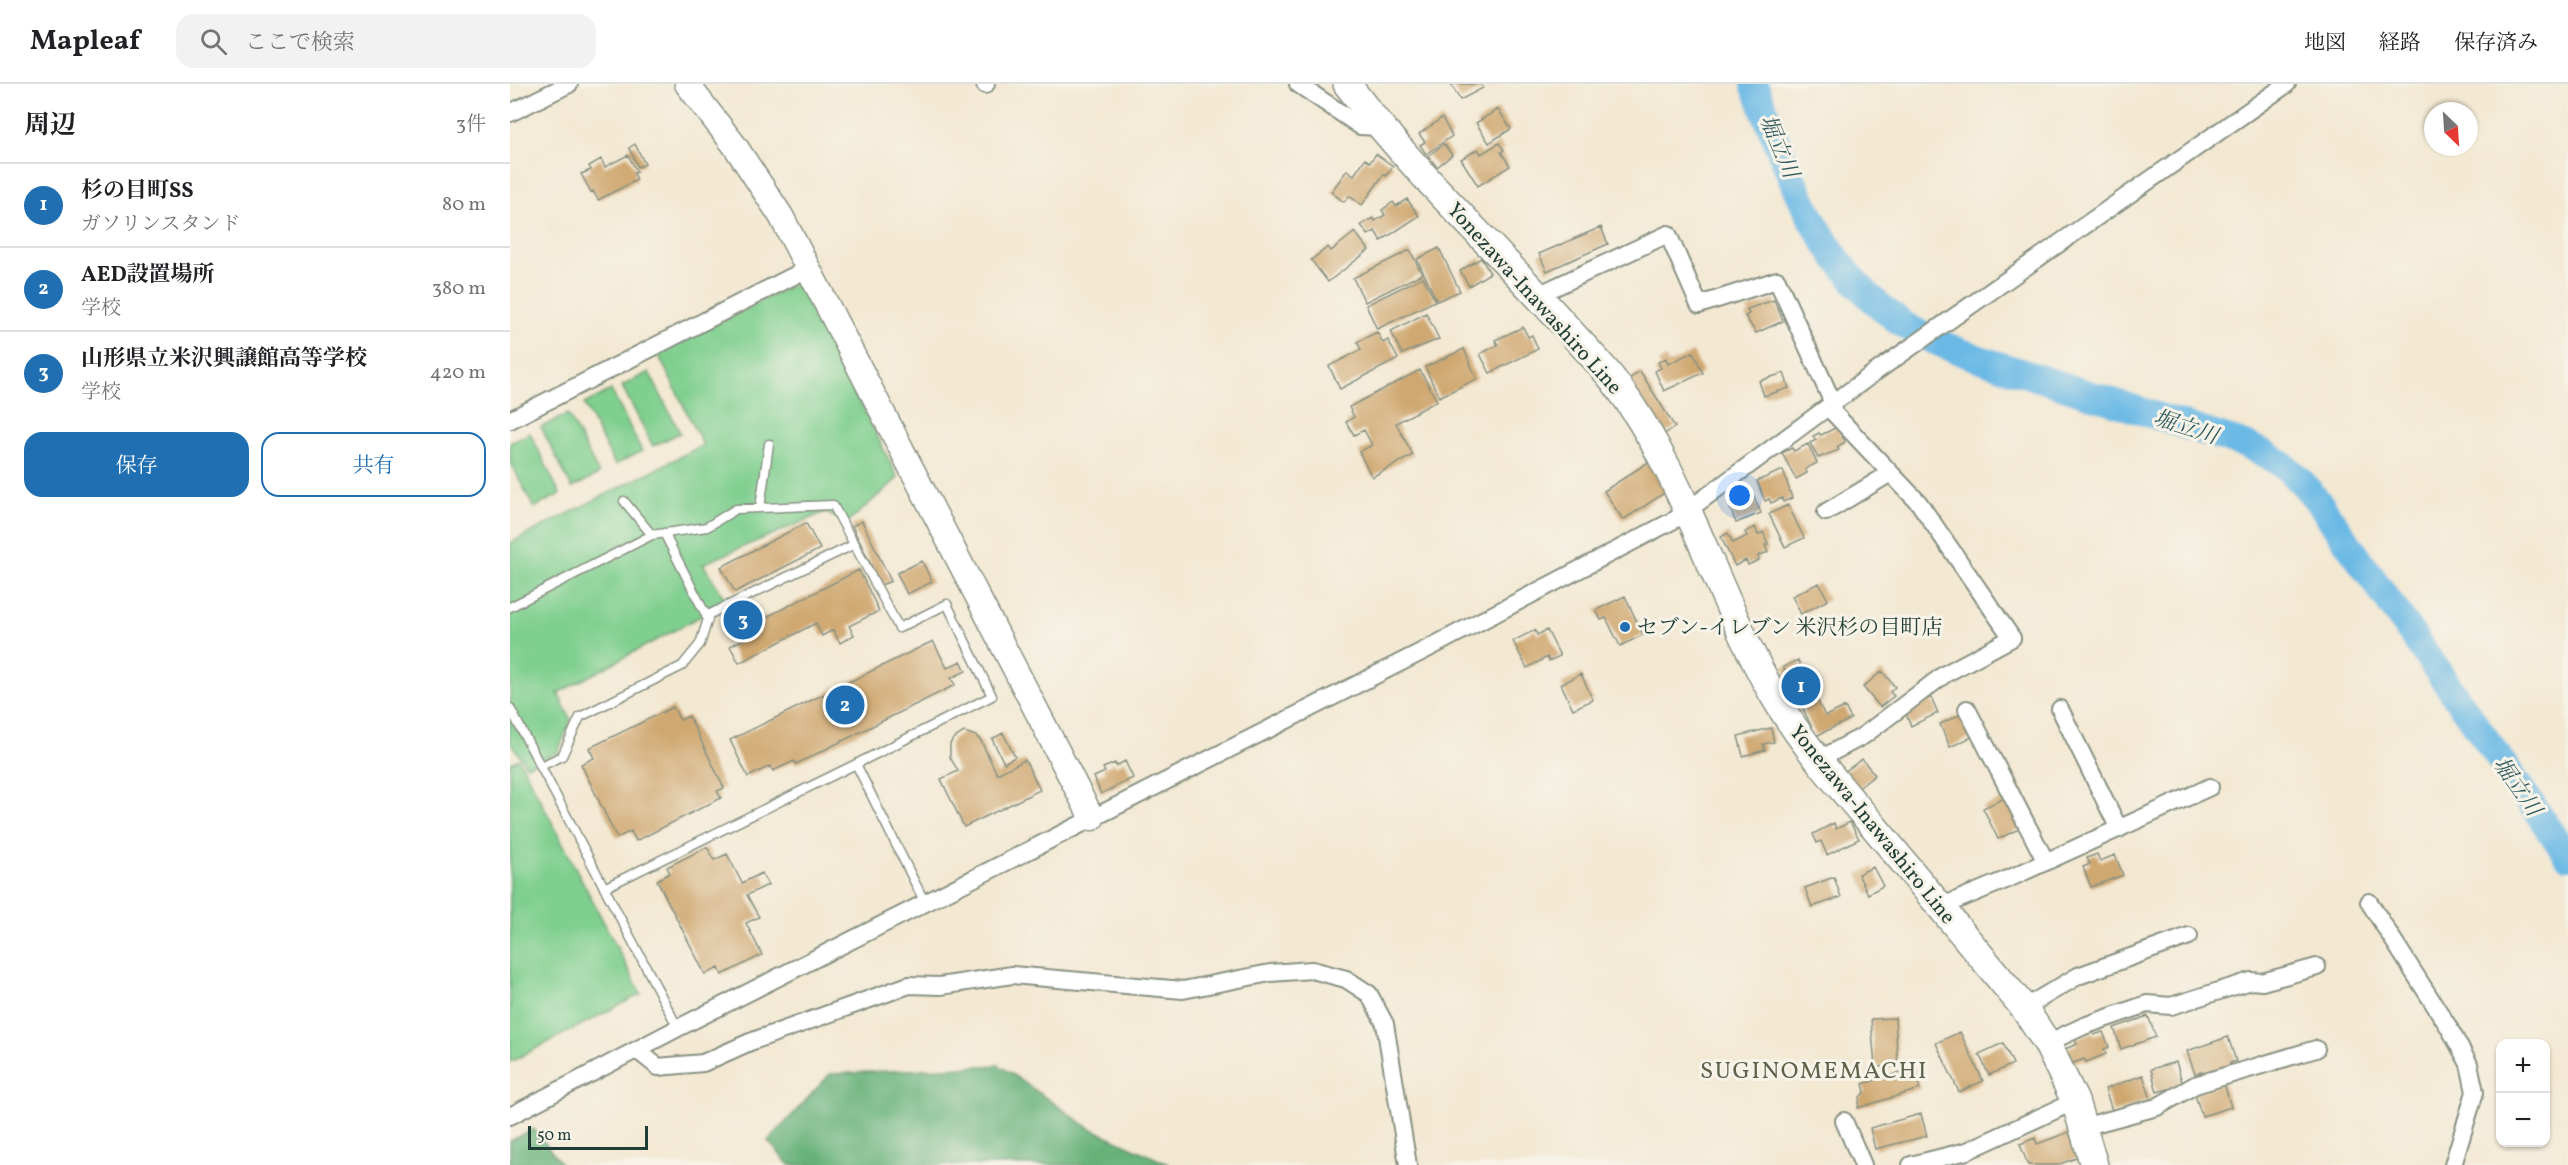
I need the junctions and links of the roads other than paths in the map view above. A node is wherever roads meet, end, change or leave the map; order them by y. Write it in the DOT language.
graph roads {
  1 [pos="569,84"];
  2 [pos="687,84"];
  3 [pos="1298,84"];
  4 [pos="1347,84"];
  5 [pos="2287,84"];
  6 [pos="510,113"];
  7 [pos="1379,127"];
  8 [pos="809,268"];
  9 [pos="1538,295"];
  10 [pos="1831,405"];
  11 [pos="510,420"];
  12 [pos="769,444"];
  13 [pos="1889,474"];
  14 [pos="624,501"];
  15 [pos="760,508"];
  16 [pos="1689,509"];
  17 [pos="1826,512"];
  18 [pos="664,533"];
  19 [pos="652,535"];
  20 [pos="855,544"];
  21 [pos="510,607"];
  22 [pos="706,616"];
  23 [pos="510,708"];
  24 [pos="2060,709"];
  25 [pos="1967,710"];
  26 [pos="1818,760"];
  27 [pos="856,764"];
  28 [pos="541,766"];
  29 [pos="2210,788"];
  30 [pos="1092,818"];
  31 [pos="2119,829"];
  32 [pos="2046,862"];
  33 [pos="604,888"];
  34 [pos="2369,902"];
  35 [pos="925,903"];
  36 [pos="1940,907"];
  37 [pos="2188,936"];
  38 [pos="2317,967"];
  39 [pos="2024,1008"];
  40 [pos="678,1028"];
  41 [pos="2048,1043"];
  42 [pos="2316,1049"];
  43 [pos="638,1051"];
  44 [pos="2075,1101"];
  45 [pos="510,1116"];
  46 [pos="1845,1121"];
  47 [pos="2083,1127"];
  48 [pos="1408,1165"];
  49 [pos="1863,1165"];
  50 [pos="1911,1165"];
  51 [pos="2094,1165"];
  52 [pos="2453,1165"];
  1 -- 6 [label="street"];
  2 -- 8 [label="street"];
  3 -- 7 [label="street"];
  4 -- 7 [label="main road, Yonezawa-Inawashiro Line"];
  5 -- 10 [label="street"];
  7 -- 9 [label="main road, Yonezawa-Inawashiro Line"];
  8 -- 11 [label="street"];
  8 -- 30 [label="street"];
  9 -- 10 [label="street"];
  9 -- 16 [label="main road, Yonezawa-Inawashiro Line"];
  10 -- 13 [label="street"];
  10 -- 16 [label="street"];
  12 -- 15 [label="lane"];
  13 -- 17 [label="street"];
  13 -- 26 [label="street"];
  14 -- 19 [label="lane"];
  15 -- 18 [label="lane"];
  15 -- 20 [label="lane"];
  16 -- 26 [label="main road, Yonezawa-Inawashiro Line"];
  16 -- 30 [label="street"];
  18 -- 19 [label="lane"];
  18 -- 22 [label="lane"];
  19 -- 21 [label="lane"];
  20 -- 22 [label="lane"];
  20 -- 27 [label="lane"];
  22 -- 28 [label="lane"];
  23 -- 28 [label="lane"];
  24 -- 31 [label="street"];
  25 -- 32 [label="street"];
  26 -- 36 [label="main road, Yonezawa-Inawashiro Line"];
  27 -- 33 [label="lane"];
  27 -- 35 [label="lane"];
  28 -- 33 [label="lane"];
  29 -- 31 [label="street"];
  30 -- 35 [label="street"];
  31 -- 32 [label="street"];
  32 -- 36 [label="street"];
  33 -- 40 [label="lane"];
  34 -- 52 [label="street"];
  35 -- 40 [label="street"];
  36 -- 39 [label="main road, Yonezawa-Inawashiro Line"];
  37 -- 39 [label="street"];
  38 -- 41 [label="street"];
  39 -- 41 [label="main road, Yonezawa-Inawashiro Line"];
  40 -- 43 [label="street"];
  41 -- 44 [label="main road, Yonezawa-Inawashiro Line"];
  42 -- 47 [label="street"];
  43 -- 45 [label="street"];
  43 -- 48 [label="street"];
  44 -- 47 [label="main road, Yonezawa-Inawashiro Line"];
  44 -- 50 [label="street"];
  46 -- 49 [label="street"];
  47 -- 51 [label="main road, Yonezawa-Inawashiro Line"];
}
